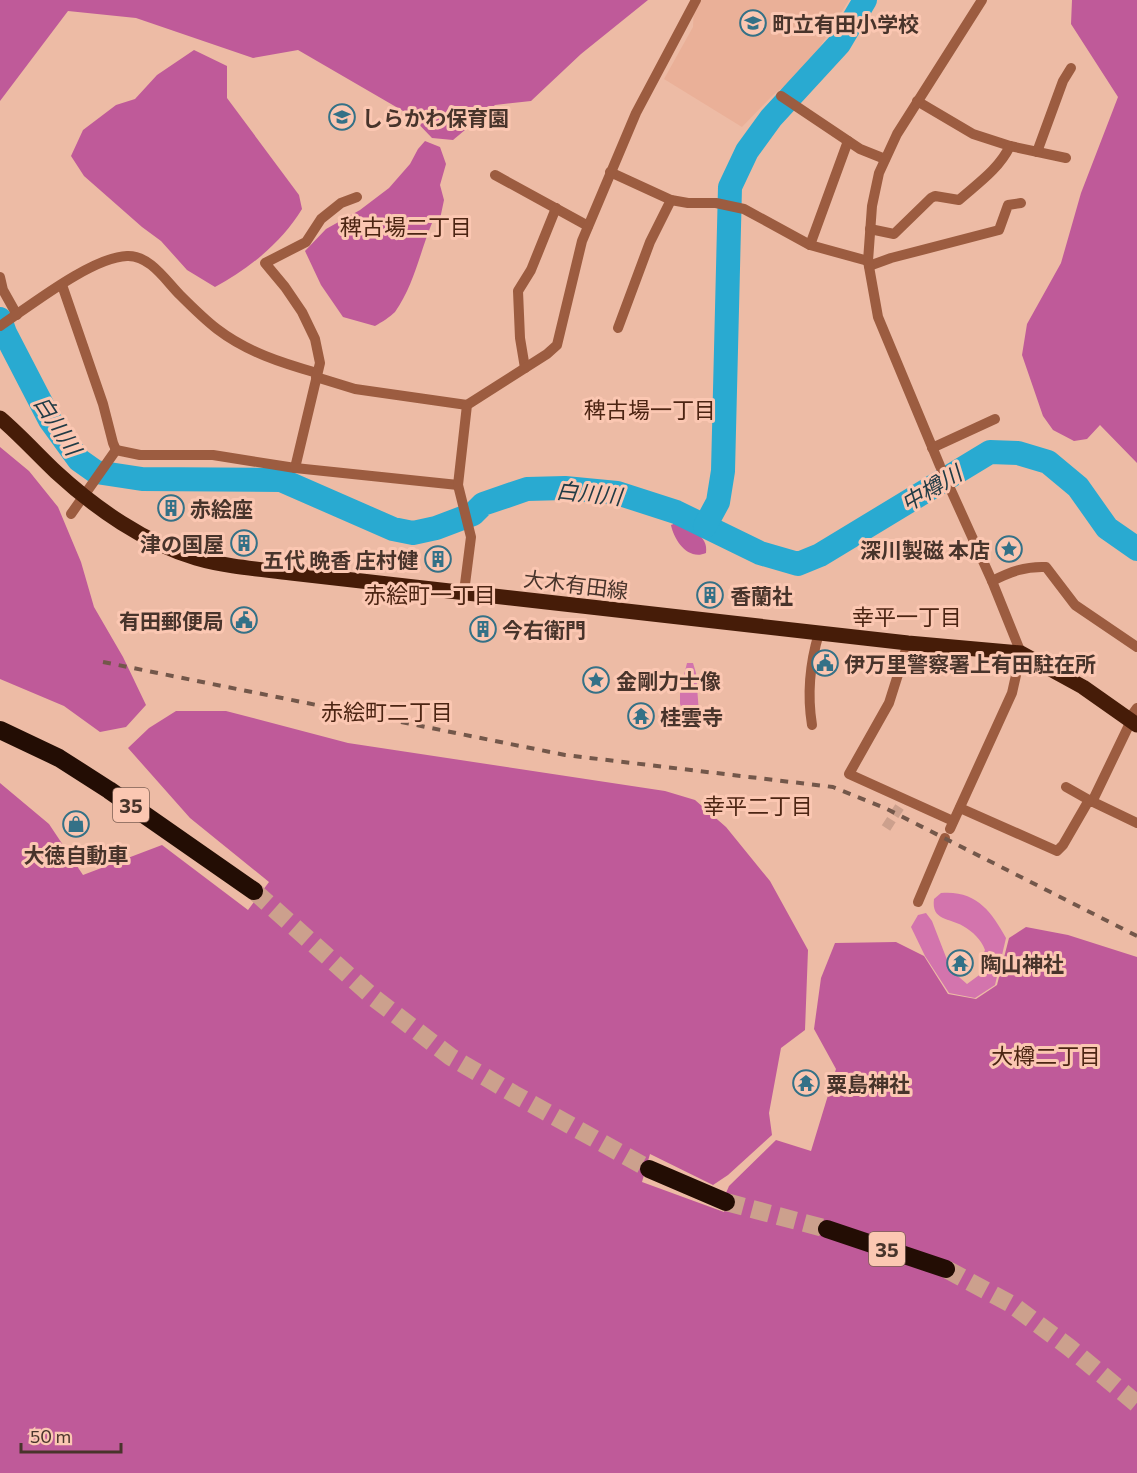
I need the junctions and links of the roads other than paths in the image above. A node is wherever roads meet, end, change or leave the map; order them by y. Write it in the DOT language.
graph roads {
  1 [pos="696,0"];
  2 [pos="982,0"];
  3 [pos="1071,68"];
  4 [pos="781,96"];
  5 [pos="917,101"];
  6 [pos="848,141"];
  7 [pos="1010,146"];
  8 [pos="1037,152"];
  9 [pos="1066,158"];
  10 [pos="885,159"];
  11 [pos="610,172"];
  12 [pos="495,175"];
  13 [pos="357,197"];
  14 [pos="671,200"];
  15 [pos="1021,203"];
  16 [pos="556,208"];
  17 [pos="588,226"];
  18 [pos="870,229"];
  19 [pos="810,245"];
  20 [pos="868,263"];
  21 [pos="0,277"];
  22 [pos="62,285"];
  23 [pos="17,315"];
  24 [pos="0,326"];
  25 [pos="618,328"];
  26 [pos="525,368"];
  27 [pos="317,375"];
  28 [pos="467,405"];
  29 [pos="0,418"];
  30 [pos="995,419"];
  31 [pos="932,448"];
  32 [pos="116,450"];
  33 [pos="295,468"];
  34 [pos="458,485"];
  35 [pos="87,489"];
  36 [pos="71,514"];
  37 [pos="992,581"];
  38 [pos="464,592"];
  39 [pos="819,633"];
  40 [pos="908,643"];
  41 [pos="1137,647"];
  42 [pos="1021,653"];
  43 [pos="1134,718"];
  44 [pos="812,726"];
  45 [pos="0,730"];
  46 [pos="1066,787"];
  47 [pos="1091,801"];
  48 [pos="960,808"];
  49 [pos="1137,823"];
  50 [pos="949,830"];
  51 [pos="254,891"];
  52 [pos="918,902"];
  53 [pos="649,1169"];
  54 [pos="726,1202"];
  55 [pos="827,1229"];
  56 [pos="946,1269"];
  1 -- 11 [label="street"];
  2 -- 5 [label="street"];
  3 -- 8 [label="street"];
  4 -- 6 [label="street"];
  5 -- 7 [label="street"];
  5 -- 10 [label="street"];
  6 -- 10 [label="street"];
  6 -- 19 [label="street"];
  7 -- 8 [label="street"];
  7 -- 18 [label="street"];
  8 -- 9 [label="street"];
  10 -- 18 [label="street"];
  11 -- 14 [label="street"];
  11 -- 17 [label="street"];
  12 -- 16 [label="street"];
  13 -- 27 [label="street"];
  14 -- 19 [label="street"];
  14 -- 25 [label="street"];
  15 -- 20 [label="street"];
  16 -- 17 [label="street"];
  16 -- 26 [label="street"];
  17 -- 26 [label="street"];
  18 -- 20 [label="street"];
  19 -- 20 [label="street"];
  20 -- 31 [label="street"];
  21 -- 23 [label="street"];
  22 -- 23 [label="street"];
  22 -- 27 [label="street"];
  22 -- 32 [label="street"];
  23 -- 24 [label="street"];
  26 -- 28 [label="street"];
  27 -- 28 [label="street"];
  27 -- 33 [label="street"];
  28 -- 34 [label="street"];
  29 -- 35 [label="main road, 大木有田線"];
  30 -- 31 [label="street"];
  31 -- 37 [label="street"];
  32 -- 33 [label="street"];
  32 -- 35 [label="street"];
  33 -- 34 [label="street"];
  34 -- 38 [label="street"];
  35 -- 36 [label="street"];
  35 -- 38 [label="main road, 大木有田線"];
  37 -- 41 [label="street"];
  37 -- 42 [label="street"];
  38 -- 39 [label="main road, 大木有田線"];
  39 -- 40 [label="main road, 大木有田線"];
  39 -- 44 [label="street"];
  40 -- 42 [label="main road, 大木有田線"];
  40 -- 50 [label="street"];
  42 -- 43 [label="main road, 大木有田線"];
  42 -- 48 [label="street"];
  43 -- 47 [label="street"];
  45 -- 51 [label="highway, 35"];
  46 -- 47 [label="street"];
  47 -- 48 [label="street"];
  47 -- 49 [label="street"];
  48 -- 50 [label="street"];
  50 -- 52 [label="street"];
  53 -- 54 [label="highway"];
  55 -- 56 [label="highway, 35"];
}
